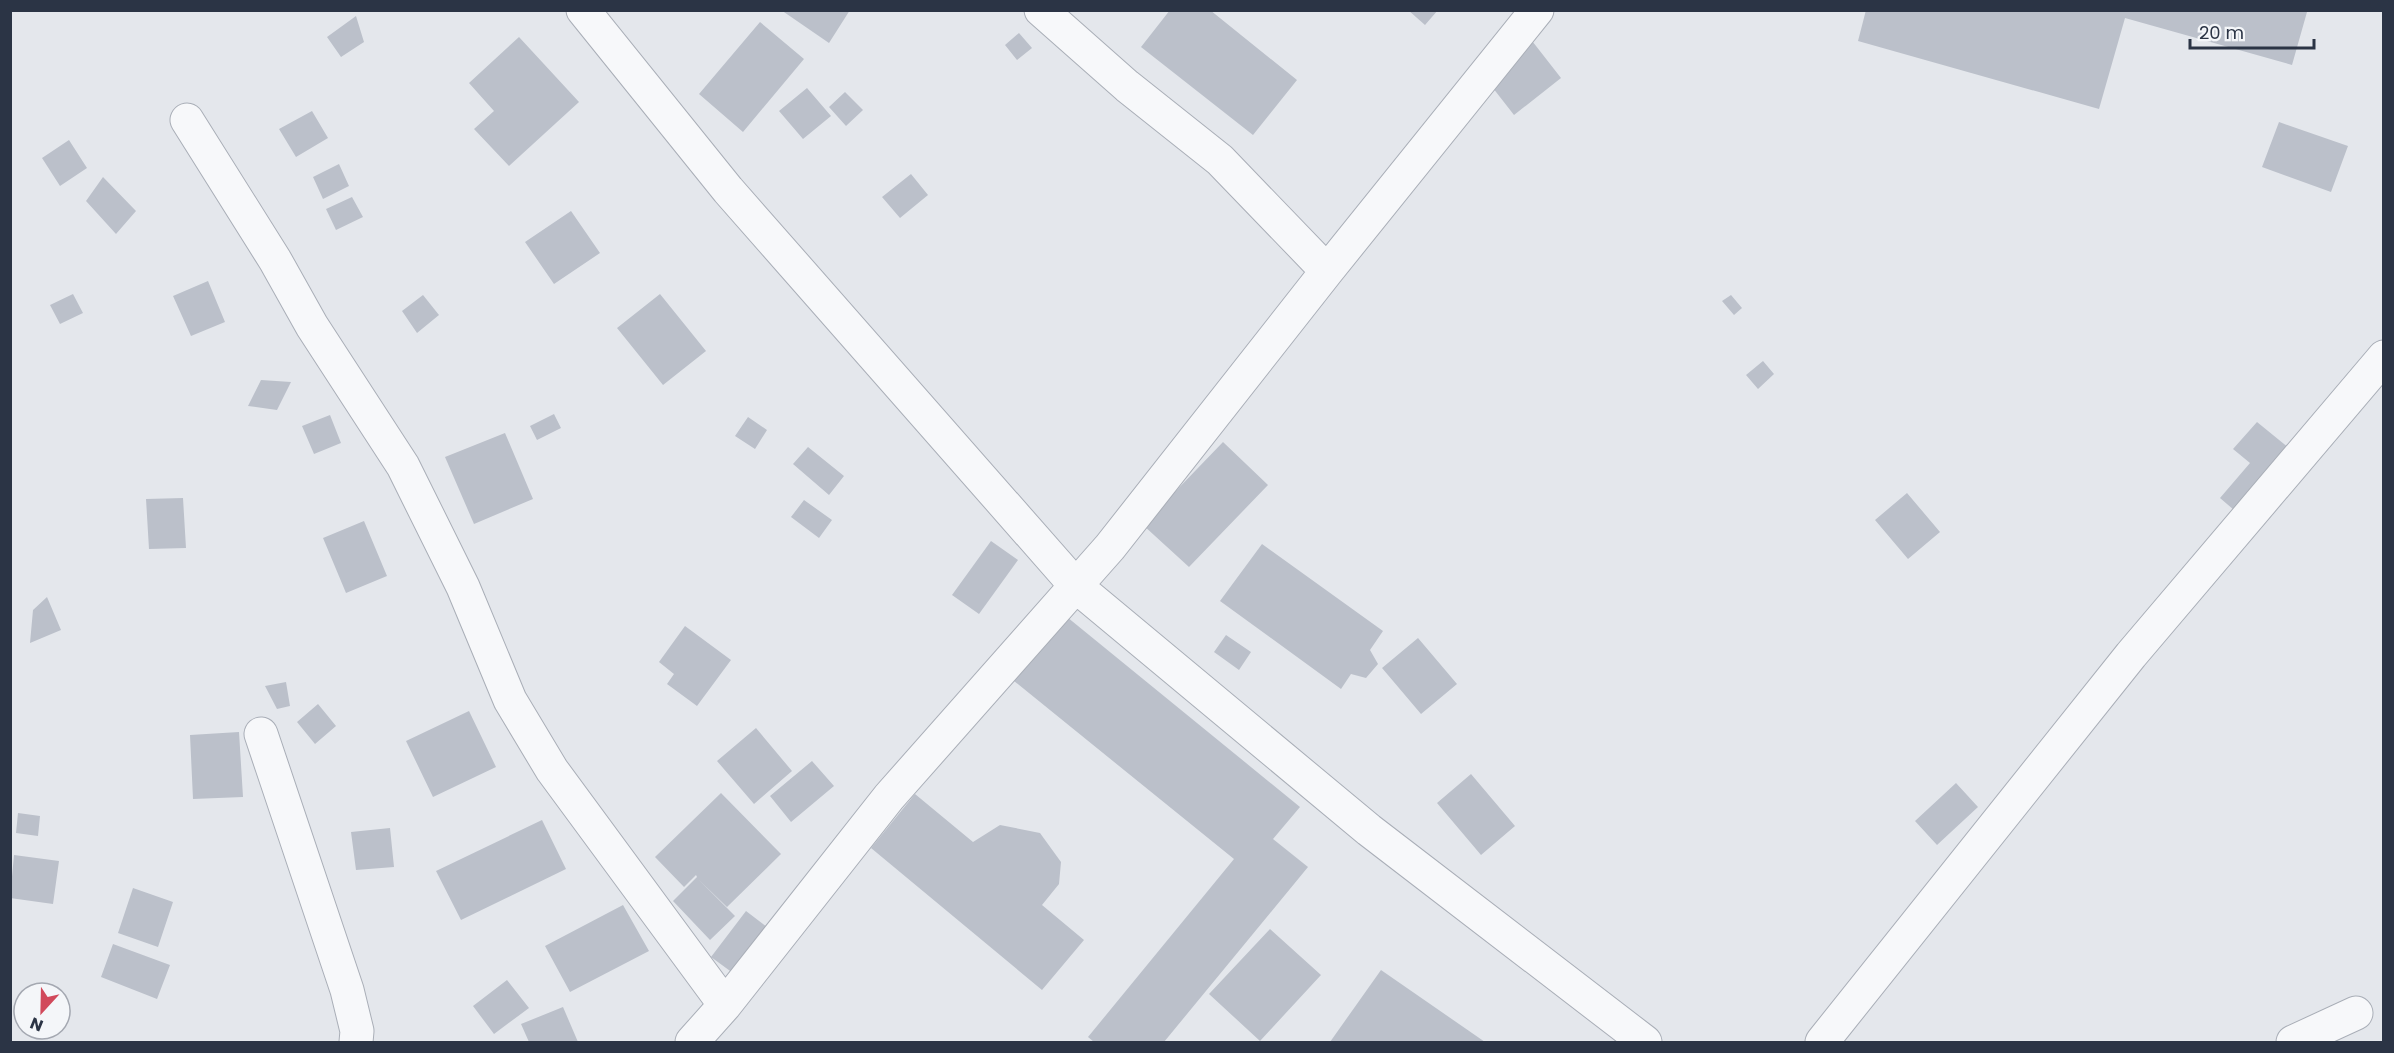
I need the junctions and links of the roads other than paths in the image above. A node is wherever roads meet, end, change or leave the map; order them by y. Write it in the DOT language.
graph roads {
  1 [pos="583,10"];
  2 [pos="1041,10"];
  3 [pos="1537,10"];
  4 [pos="188,120"];
  5 [pos="1327,271"];
  6 [pos="2384,357"];
  7 [pos="1077,587"];
  8 [pos="261,735"];
  9 [pos="725,1005"];
  10 [pos="2356,1013"];
  11 [pos="356,1042"];
  12 [pos="692,1042"];
  13 [pos="1645,1042"];
  14 [pos="1822,1042"];
  15 [pos="2293,1042"];
  1 -- 7 [label="street"];
  2 -- 5 [label="street"];
  3 -- 5 [label="street"];
  4 -- 9 [label="street"];
  5 -- 7 [label="street"];
  6 -- 14 [label="street"];
  7 -- 9 [label="street"];
  7 -- 13 [label="street"];
  8 -- 11 [label="street"];
  9 -- 12 [label="street"];
  10 -- 15 [label="street"];
}
